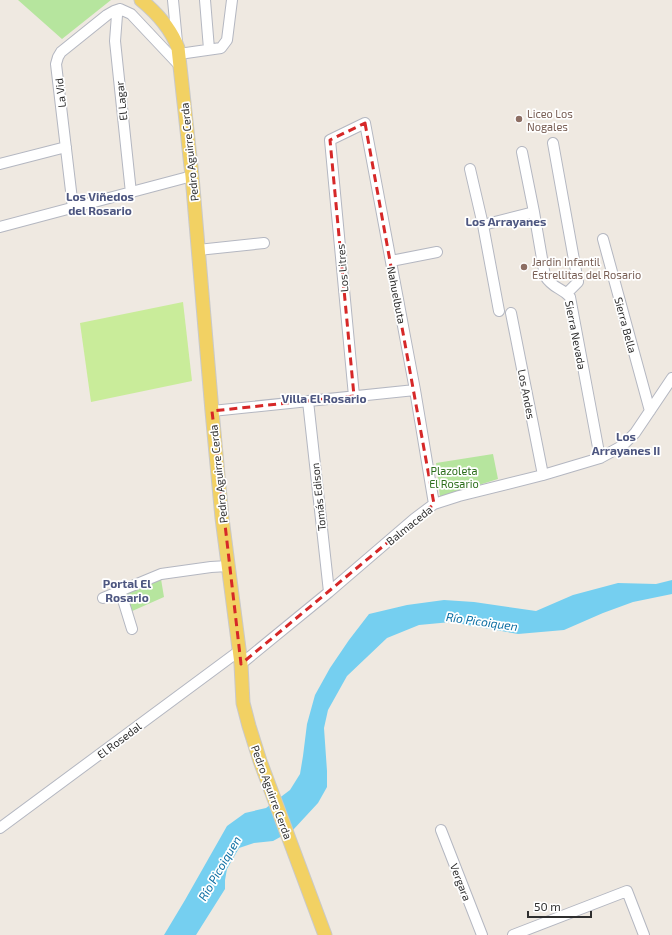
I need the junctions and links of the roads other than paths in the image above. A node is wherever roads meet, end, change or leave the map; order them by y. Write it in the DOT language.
graph roads {
  1 [pos="141,0"];
  2 [pos="173,0"];
  3 [pos="205,0"];
  4 [pos="232,0"];
  5 [pos="120,9"];
  6 [pos="209,50"];
  7 [pos="179,56"];
  8 [pos="330,140"];
  9 [pos="552,143"];
  10 [pos="66,147"];
  11 [pos="522,152"];
  12 [pos="0,164"];
  13 [pos="470,169"];
  14 [pos="192,176"];
  15 [pos="131,192"];
  16 [pos="73,208"];
  17 [pos="534,212"];
  18 [pos="483,225"];
  19 [pos="0,227"];
  20 [pos="603,239"];
  21 [pos="264,242"];
  22 [pos="198,250"];
  23 [pos="437,252"];
  24 [pos="391,261"];
  25 [pos="567,293"];
  26 [pos="499,311"];
  27 [pos="511,312"];
  28 [pos="672,378"];
  29 [pos="415,390"];
  30 [pos="354,396"];
  31 [pos="308,401"];
  32 [pos="212,411"];
  33 [pos="650,411"];
  34 [pos="600,458"];
  35 [pos="543,475"];
  36 [pos="434,504"];
  37 [pos="228,566"];
  38 [pos="120,590"];
  39 [pos="329,592"];
  40 [pos="103,598"];
  41 [pos="132,628"];
  42 [pos="239,651"];
  43 [pos="241,664"];
  44 [pos="0,828"];
  45 [pos="441,830"];
  46 [pos="326,935"];
  47 [pos="482,935"];
  48 [pos="514,935"];
  49 [pos="644,935"];
  1 -- 7 [label="main road"];
  2 -- 7 [label="street, Pedro Aguirre Cerda"];
  3 -- 6 [label="street"];
  4 -- 6 [label="street"];
  5 -- 7 [label="street"];
  5 -- 10 [label="street, La Vid"];
  5 -- 15 [label="street, El Lagar"];
  6 -- 7 [label="street"];
  7 -- 14 [label="main road, Pedro Aguirre Cerda"];
  8 -- 24 [label="street, Nahuelbuta"];
  8 -- 30 [label="street, Los Litres"];
  9 -- 25 [label="street"];
  10 -- 12 [label="street"];
  10 -- 16 [label="street, La Vid"];
  11 -- 17 [label="street, Sierra Nevada"];
  13 -- 18 [label="street"];
  14 -- 15 [label="street"];
  14 -- 22 [label="main road, Pedro Aguirre Cerda"];
  15 -- 16 [label="street"];
  16 -- 19 [label="street"];
  17 -- 18 [label="street"];
  17 -- 25 [label="street, Sierra Nevada"];
  18 -- 26 [label="street"];
  20 -- 33 [label="street, Sierra Bella"];
  21 -- 22 [label="street"];
  22 -- 32 [label="main road, Pedro Aguirre Cerda"];
  23 -- 24 [label="street"];
  24 -- 29 [label="street, Nahuelbuta"];
  25 -- 34 [label="street, Sierra Nevada"];
  27 -- 35 [label="street, Los Andes"];
  28 -- 33 [label="street, Balmaceda"];
  29 -- 30 [label="street"];
  29 -- 36 [label="street, Nahuelbuta"];
  30 -- 31 [label="street"];
  31 -- 32 [label="street"];
  31 -- 39 [label="street, Tomás Edison"];
  32 -- 37 [label="main road, Pedro Aguirre Cerda"];
  33 -- 34 [label="street, Balmaceda"];
  34 -- 35 [label="street, Balmaceda"];
  35 -- 36 [label="street, Balmaceda"];
  36 -- 39 [label="street, Balmaceda"];
  37 -- 38 [label="street"];
  37 -- 42 [label="main road, Pedro Aguirre Cerda"];
  38 -- 40 [label="street"];
  38 -- 41 [label="street"];
  39 -- 43 [label="street, Balmaceda"];
  42 -- 43 [label="main road, Pedro Aguirre Cerda"];
  42 -- 44 [label="street, El Rosedal"];
  43 -- 46 [label="main road, Pedro Aguirre Cerda"];
  45 -- 47 [label="street, Vergara"];
  48 -- 49 [label="street"];
}
